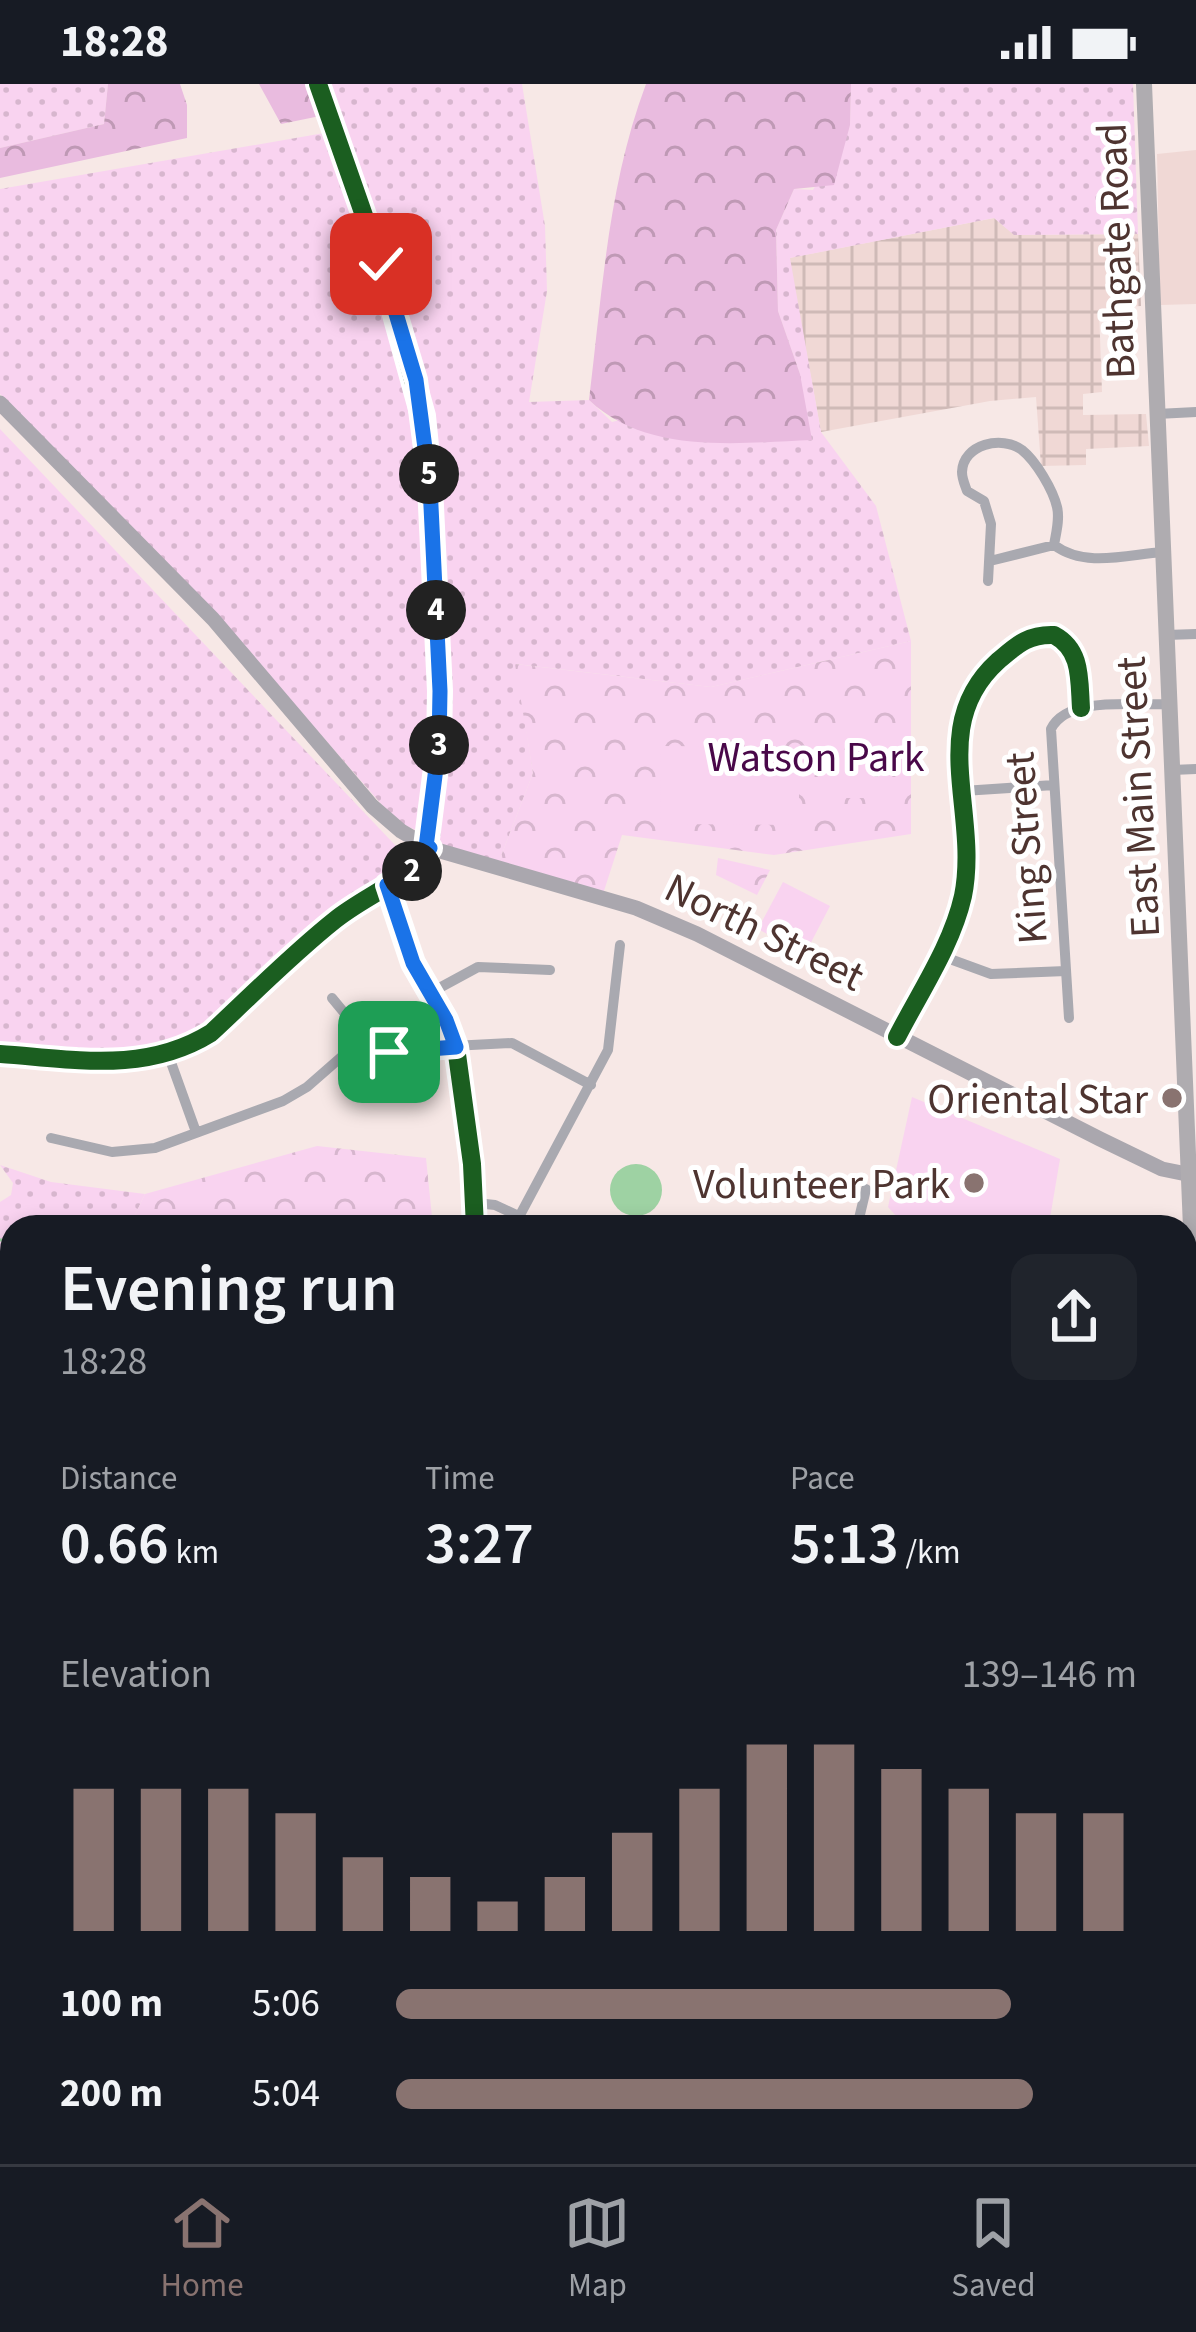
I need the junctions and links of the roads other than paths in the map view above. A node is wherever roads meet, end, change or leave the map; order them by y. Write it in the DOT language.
graph roads {
  1 [pos="318,84"];
  2 [pos="1144,84"];
  3 [pos="0,403"];
  4 [pos="1196,412"];
  5 [pos="1157,415"];
  6 [pos="1054,545"];
  7 [pos="1162,552"];
  8 [pos="990,561"];
  9 [pos="988,581"];
  10 [pos="1196,634"];
  11 [pos="1166,635"];
  12 [pos="1168,704"];
  13 [pos="1081,708"];
  14 [pos="1172,770"];
  15 [pos="1196,770"];
  16 [pos="1054,785"];
  17 [pos="963,791"];
  18 [pos="428,848"];
  19 [pos="387,885"];
  20 [pos="620,946"];
  21 [pos="939,955"];
  22 [pos="550,970"];
  23 [pos="1066,971"];
  24 [pos="430,993"];
  25 [pos="332,998"];
  26 [pos="1190,1006"];
  27 [pos="1069,1018"];
  28 [pos="897,1036"];
  29 [pos="364,1038"];
  30 [pos="456,1047"];
  31 [pos="0,1054"];
  32 [pos="168,1054"];
  33 [pos="591,1085"];
  34 [pos="1191,1095"];
  35 [pos="196,1132"];
  36 [pos="52,1138"];
  37 [pos="1193,1176"];
  38 [pos="866,1189"];
  39 [pos="476,1203"];
  40 [pos="476,1215"];
  41 [pos="520,1215"];
  42 [pos="860,1215"];
  43 [pos="1194,1215"];
  1 -- 18 [label="street"];
  2 -- 5 [label="main road, Bathgate Road"];
  3 -- 18 [label="main road"];
  4 -- 5 [label="street"];
  5 -- 7 [label="main road, East Main Street"];
  6 -- 7 [label="street"];
  6 -- 8 [label="street"];
  6 -- 8 [label="street"];
  7 -- 11 [label="main road, East Main Street"];
  8 -- 9 [label="street"];
  10 -- 11 [label="street"];
  11 -- 12 [label="main road, East Main Street"];
  12 -- 13 [label="street, King Street"];
  12 -- 14 [label="main road, East Main Street"];
  13 -- 16 [label="street, King Street"];
  13 -- 17 [label="street"];
  14 -- 15 [label="street"];
  14 -- 26 [label="main road, East Main Street"];
  16 -- 17 [label="street"];
  16 -- 23 [label="street, King Street"];
  17 -- 21 [label="street"];
  18 -- 19 [label="street"];
  18 -- 28 [label="main road, North Street"];
  19 -- 24 [label="street"];
  19 -- 32 [label="street"];
  20 -- 33 [label="street"];
  21 -- 23 [label="street"];
  21 -- 28 [label="street"];
  22 -- 24 [label="street"];
  23 -- 27 [label="street, King Street"];
  24 -- 30 [label="street"];
  25 -- 29 [label="street"];
  26 -- 34 [label="main road, East Main Street"];
  28 -- 37 [label="main road, North Street"];
  29 -- 30 [label="street"];
  29 -- 35 [label="street"];
  30 -- 33 [label="street"];
  30 -- 39 [label="street"];
  31 -- 32 [label="street"];
  32 -- 35 [label="street"];
  33 -- 41 [label="street"];
  34 -- 37 [label="main road, East Main Street"];
  35 -- 36 [label="street"];
  37 -- 43 [label="main road, East Main Street"];
  38 -- 42 [label="street"];
  39 -- 40 [label="street"];
  39 -- 41 [label="street"];
}
